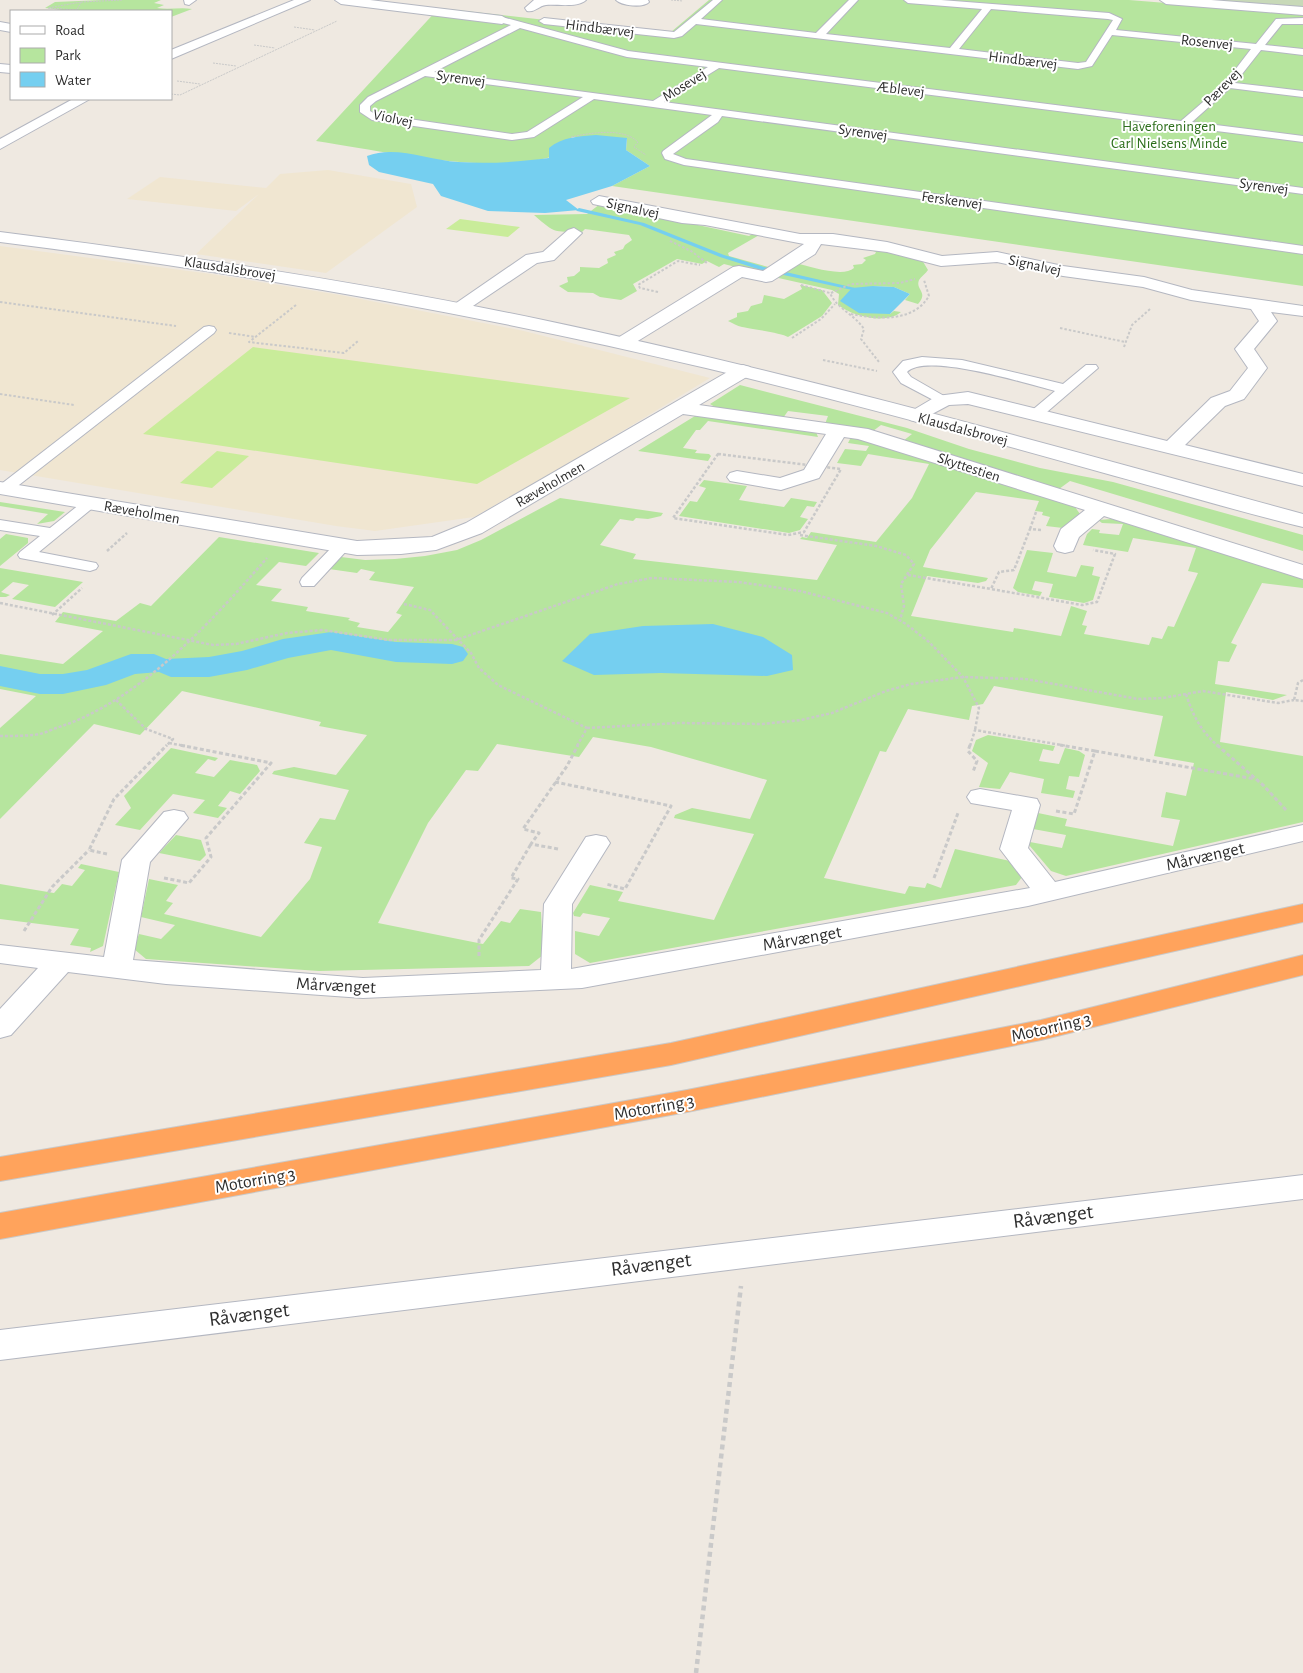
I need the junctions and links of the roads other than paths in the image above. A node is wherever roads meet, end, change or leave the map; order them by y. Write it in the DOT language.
graph roads {
  1 [pos="304,0"];
  2 [pos="342,0"];
  3 [pos="580,0"];
  4 [pos="614,0"];
  5 [pos="622,0"];
  6 [pos="718,0"];
  7 [pos="854,0"];
  8 [pos="908,0"];
  9 [pos="1166,0"];
  10 [pos="645,1"];
  11 [pos="989,6"];
  12 [pos="531,8"];
  13 [pos="633,10"];
  14 [pos="1303,11"];
  15 [pos="502,20"];
  16 [pos="694,21"];
  17 [pos="1303,21"];
  18 [pos="520,24"];
  19 [pos="1112,32"];
  20 [pos="818,36"];
  21 [pos="1259,48"];
  22 [pos="954,51"];
  23 [pos="1303,52"];
  24 [pos="172,55"];
  25 [pos="716,66"];
  26 [pos="423,73"];
  27 [pos="1228,85"];
  28 [pos="1303,94"];
  29 [pos="592,96"];
  30 [pos="81,100"];
  31 [pos="653,105"];
  32 [pos="718,114"];
  33 [pos="1183,124"];
  34 [pos="1303,139"];
  35 [pos="0,145"];
  36 [pos="1303,191"];
  37 [pos="599,200"];
  38 [pos="574,233"];
  39 [pos="0,237"];
  40 [pos="815,240"];
  41 [pos="1303,250"];
  42 [pos="1256,303"];
  43 [pos="458,308"];
  44 [pos="1303,311"];
  45 [pos="209,330"];
  46 [pos="622,342"];
  47 [pos="1091,368"];
  48 [pos="743,371"];
  49 [pos="1065,389"];
  50 [pos="944,400"];
  51 [pos="680,408"];
  52 [pos="1034,414"];
  53 [pos="917,416"];
  54 [pos="838,430"];
  55 [pos="1170,448"];
  56 [pos="737,477"];
  57 [pos="1303,480"];
  58 [pos="3,488"];
  59 [pos="90,503"];
  60 [pos="1100,509"];
  61 [pos="1303,520"];
  62 [pos="0,525"];
  63 [pos="53,533"];
  64 [pos="342,545"];
  65 [pos="1065,546"];
  66 [pos="90,566"];
  67 [pos="1303,572"];
  68 [pos="308,582"];
  69 [pos="980,797"];
  70 [pos="174,818"];
  71 [pos="1296,824"];
  72 [pos="592,849"];
  73 [pos="1048,892"];
  74 [pos="1303,913"];
  75 [pos="4,955"];
  76 [pos="61,961"];
  77 [pos="1303,965"];
  78 [pos="117,968"];
  79 [pos="556,979"];
  80 [pos="0,1028"];
  81 [pos="0,1169"];
  82 [pos="1303,1187"];
  83 [pos="0,1226"];
  84 [pos="0,1345"];
  1 -- 24 [label="street"];
  2 -- 15 [label="street"];
  3 -- 12 [label="street"];
  4 -- 5 [label="street"];
  5 -- 10 [label="street"];
  6 -- 16 [label="lane, Hindbærvej"];
  7 -- 20 [label="lane"];
  8 -- 11 [label="lane"];
  9 -- 14 [label="street"];
  10 -- 13 [label="street"];
  11 -- 19 [label="lane"];
  11 -- 22 [label="lane"];
  15 -- 16 [label="lane, Hindbærvej"];
  15 -- 18 [label="lane, Æblevej"];
  16 -- 20 [label="lane, Hindbærvej"];
  17 -- 21 [label="lane, Pærevej"];
  18 -- 25 [label="lane, Æblevej"];
  18 -- 26 [label="lane, Violvej"];
  19 -- 21 [label="lane, Rosenvej"];
  19 -- 22 [label="lane, Hindbærvej"];
  20 -- 22 [label="lane, Hindbærvej"];
  21 -- 23 [label="lane, Rosenvej"];
  21 -- 27 [label="lane, Pærevej"];
  25 -- 31 [label="lane, Mosevej"];
  25 -- 33 [label="lane, Æblevej"];
  26 -- 29 [label="lane, Syrenvej"];
  26 -- 29 [label="lane, Violvej"];
  27 -- 28 [label="lane"];
  27 -- 33 [label="lane, Pærevej"];
  29 -- 31 [label="lane, Syrenvej"];
  30 -- 35 [label="street"];
  31 -- 32 [label="lane, Syrenvej"];
  32 -- 36 [label="lane, Syrenvej"];
  32 -- 41 [label="lane, Ferskenvej"];
  33 -- 34 [label="lane, Æblevej"];
  37 -- 40 [label="street, Signalvej"];
  38 -- 43 [label="street"];
  39 -- 43 [label="street, Klausdalsbrovej"];
  40 -- 42 [label="street, Signalvej"];
  40 -- 46 [label="street"];
  42 -- 44 [label="street, Signalvej"];
  42 -- 55 [label="street"];
  43 -- 46 [label="street, Klausdalsbrovej"];
  45 -- 58 [label="lane"];
  46 -- 48 [label="street, Klausdalsbrovej"];
  47 -- 49 [label="lane"];
  48 -- 51 [label="street, Ræveholmen"];
  48 -- 53 [label="street, Klausdalsbrovej"];
  49 -- 50 [label="lane"];
  49 -- 52 [label="lane"];
  50 -- 52 [label="street"];
  50 -- 53 [label="street"];
  51 -- 54 [label="street, Skyttestien"];
  51 -- 64 [label="street, Ræveholmen"];
  52 -- 55 [label="street"];
  53 -- 61 [label="street, Klausdalsbrovej"];
  54 -- 56 [label="street"];
  54 -- 60 [label="street, Skyttestien"];
  55 -- 57 [label="street"];
  58 -- 59 [label="street, Ræveholmen"];
  59 -- 63 [label="lane, Ræveholmen"];
  59 -- 64 [label="street, Ræveholmen"];
  60 -- 65 [label="street"];
  60 -- 67 [label="street, Skyttestien"];
  62 -- 63 [label="lane"];
  63 -- 66 [label="lane, Ræveholmen"];
  64 -- 68 [label="lane"];
  69 -- 73 [label="street"];
  70 -- 78 [label="street"];
  71 -- 73 [label="street, Mårvænget"];
  72 -- 79 [label="street"];
  73 -- 79 [label="street, Mårvænget"];
  74 -- 81 [label="highway"];
  75 -- 76 [label="street, Mårvænget"];
  76 -- 78 [label="street, Mårvænget"];
  76 -- 80 [label="street"];
  77 -- 83 [label="highway, Motorring 3"];
  78 -- 79 [label="street, Mårvænget"];
  82 -- 84 [label="street, Råvænget"];
}
